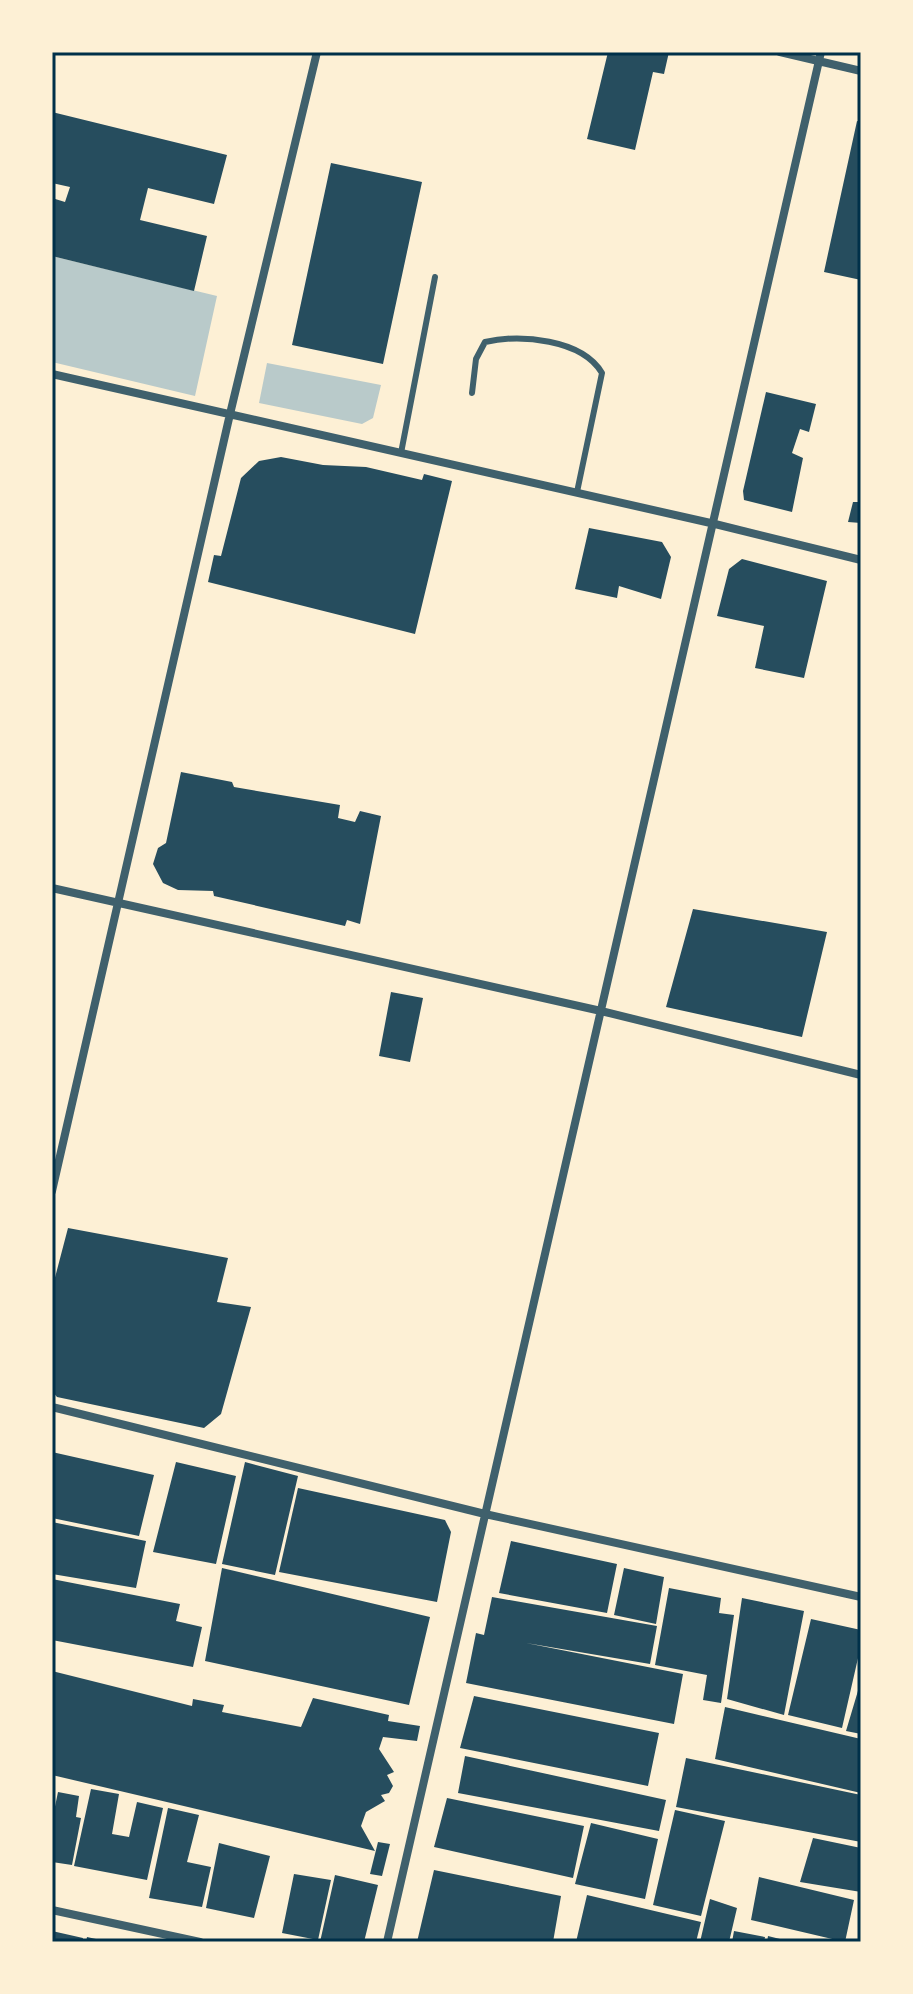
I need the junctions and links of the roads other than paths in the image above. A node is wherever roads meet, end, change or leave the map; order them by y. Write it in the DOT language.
graph roads {
  1 [pos="317,52"];
  2 [pos="780,52"];
  3 [pos="820,56"];
  4 [pos="861,71"];
  5 [pos="435,277"];
  6 [pos="52,374"];
  7 [pos="472,393"];
  8 [pos="230,414"];
  9 [pos="401,453"];
  10 [pos="577,492"];
  11 [pos="715,524"];
  12 [pos="861,560"];
  13 [pos="52,888"];
  14 [pos="119,902"];
  15 [pos="601,1011"];
  16 [pos="861,1075"];
  17 [pos="52,1191"];
  18 [pos="52,1407"];
  19 [pos="485,1514"];
  20 [pos="861,1597"];
  21 [pos="52,1910"];
  22 [pos="200,1942"];
  23 [pos="387,1942"];
  1 -- 8 [label="street"];
  2 -- 3 [label="street"];
  3 -- 4 [label="street"];
  3 -- 11 [label="street"];
  5 -- 9 [label="lane"];
  6 -- 8 [label="street"];
  7 -- 10 [label="lane"];
  8 -- 9 [label="street"];
  8 -- 14 [label="street"];
  9 -- 10 [label="street"];
  10 -- 11 [label="street"];
  11 -- 12 [label="street"];
  11 -- 15 [label="street"];
  13 -- 14 [label="street"];
  14 -- 15 [label="street"];
  14 -- 17 [label="street"];
  15 -- 16 [label="street"];
  15 -- 19 [label="street"];
  18 -- 19 [label="street"];
  19 -- 20 [label="street"];
  19 -- 23 [label="street"];
  21 -- 22 [label="street"];
}
